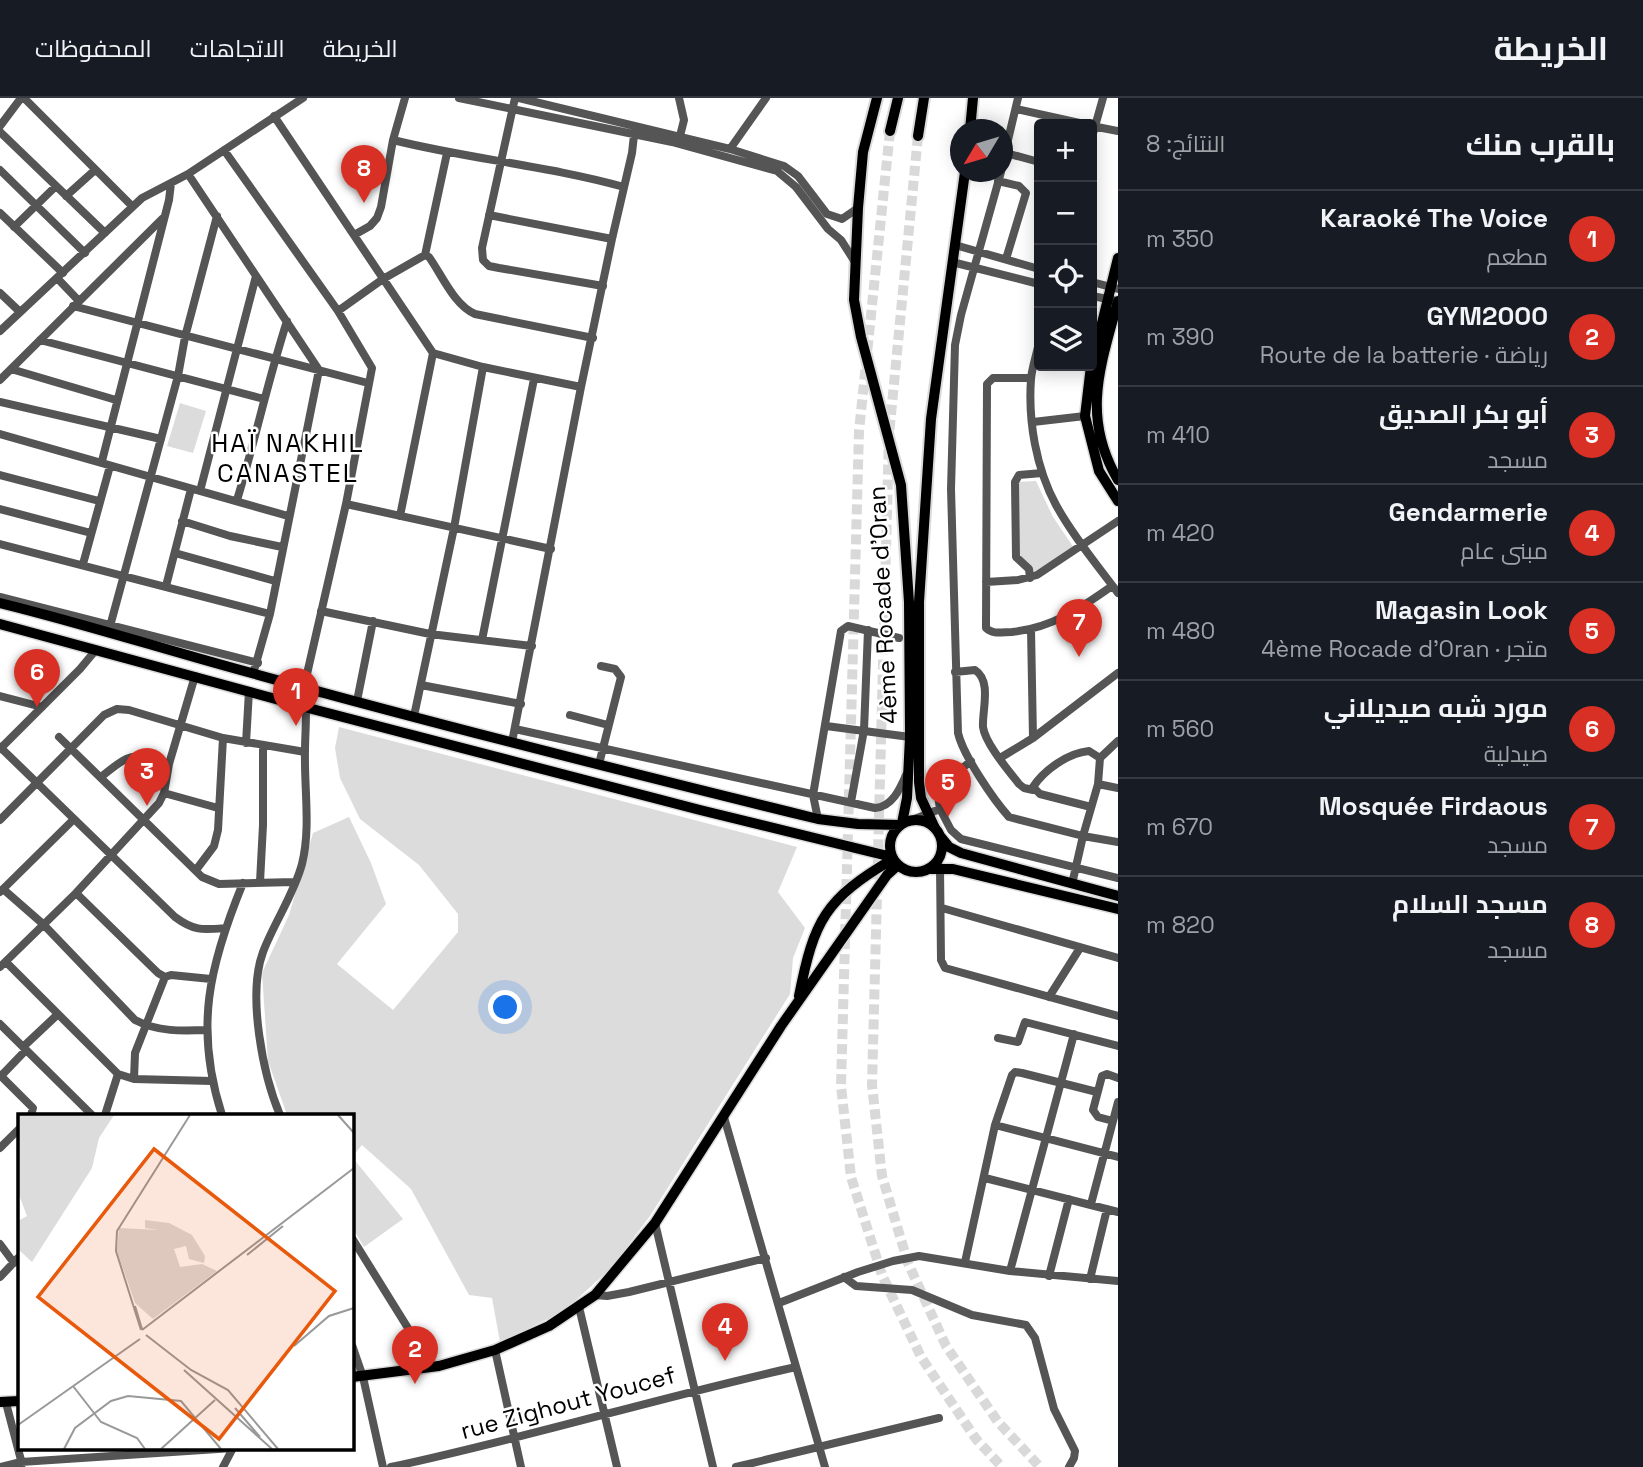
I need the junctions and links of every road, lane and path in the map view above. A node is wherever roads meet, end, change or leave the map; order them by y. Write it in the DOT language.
graph roads {
  1 [pos="22,98"];
  2 [pos="303,98"];
  3 [pos="405,98"];
  4 [pos="459,98"];
  5 [pos="517,98"];
  6 [pos="679,98"];
  7 [pos="766,98"];
  8 [pos="877,98"];
  9 [pos="898,98"];
  10 [pos="924,98"];
  11 [pos="973,98"];
  12 [pos="1017,98"];
  13 [pos="1103,98"];
  14 [pos="0,108"];
  15 [pos="512,109"];
  16 [pos="1016,109"];
  17 [pos="9,115"];
  18 [pos="274,116"];
  19 [pos="971,119"];
  20 [pos="1061,119"];
  21 [pos="1096,119"];
  22 [pos="1013,122"];
  23 [pos="0,126"];
  24 [pos="1097,127"];
  25 [pos="634,130"];
  26 [pos="890,131"];
  27 [pos="1118,131"];
  28 [pos="0,132"];
  29 [pos="918,136"];
  30 [pos="393,140"];
  31 [pos="679,140"];
  32 [pos="730,149"];
  33 [pos="224,150"];
  34 [pos="447,153"];
  35 [pos="1013,155"];
  36 [pos="1034,161"];
  37 [pos="502,162"];
  38 [pos="0,170"];
  39 [pos="95,170"];
  40 [pos="188,174"];
  41 [pos="964,182"];
  42 [pos="998,182"];
  43 [pos="1002,182"];
  44 [pos="171,183"];
  45 [pos="799,184"];
  46 [pos="57,186"];
  47 [pos="624,187"];
  48 [pos="66,196"];
  49 [pos="37,205"];
  50 [pos="132,206"];
  51 [pos="858,208"];
  52 [pos="0,213"];
  53 [pos="489,215"];
  54 [pos="217,216"];
  55 [pos="163,219"];
  56 [pos="14,227"];
  57 [pos="105,233"];
  58 [pos="354,235"];
  59 [pos="612,239"];
  60 [pos="955,245"];
  61 [pos="980,252"];
  62 [pos="85,253"];
  63 [pos="425,255"];
  64 [pos="1118,258"];
  65 [pos="1006,259"];
  66 [pos="855,262"];
  67 [pos="953,262"];
  68 [pos="976,266"];
  69 [pos="1034,267"];
  70 [pos="60,276"];
  71 [pos="256,276"];
  72 [pos="383,279"];
  73 [pos="1034,283"];
  74 [pos="1097,283"];
  75 [pos="603,286"];
  76 [pos="1115,288"];
  77 [pos="0,293"];
  78 [pos="1097,297"];
  79 [pos="1115,301"];
  80 [pos="76,303"];
  81 [pos="338,311"];
  82 [pos="19,312"];
  83 [pos="288,321"];
  84 [pos="135,323"];
  85 [pos="0,331"];
  86 [pos="185,337"];
  87 [pos="593,338"];
  88 [pos="40,340"];
  89 [pos="236,350"];
  90 [pos="1097,351"];
  91 [pos="433,353"];
  92 [pos="275,360"];
  93 [pos="126,363"];
  94 [pos="1034,364"];
  95 [pos="483,367"];
  96 [pos="11,369"];
  97 [pos="319,370"];
  98 [pos="1091,371"];
  99 [pos="178,376"];
  100 [pos="1,377"];
  101 [pos="1031,378"];
  102 [pos="534,379"];
  103 [pos="369,383"];
  104 [pos="581,387"];
  105 [pos="226,390"];
  106 [pos="264,399"];
  107 [pos="116,400"];
  108 [pos="0,402"];
  109 [pos="1085,416"];
  110 [pos="1033,422"];
  111 [pos="111,427"];
  112 [pos="0,434"];
  113 [pos="161,439"];
  114 [pos="106,463"];
  115 [pos="1042,473"];
  116 [pos="0,475"];
  117 [pos="149,476"];
  118 [pos="1118,480"];
  119 [pos="196,490"];
  120 [pos="237,500"];
  121 [pos="99,501"];
  122 [pos="1118,501"];
  123 [pos="346,504"];
  124 [pos="0,509"];
  125 [pos="288,516"];
  126 [pos="400,516"];
  127 [pos="182,521"];
  128 [pos="1118,521"];
  129 [pos="454,528"];
  130 [pos="91,533"];
  131 [pos="502,537"];
  132 [pos="0,544"];
  133 [pos="1083,545"];
  134 [pos="282,547"];
  135 [pos="551,549"];
  136 [pos="175,553"];
  137 [pos="83,564"];
  138 [pos="124,575"];
  139 [pos="1030,578"];
  140 [pos="275,581"];
  141 [pos="986,582"];
  142 [pos="166,586"];
  143 [pos="1115,589"];
  144 [pos="0,597"];
  145 [pos="0,603"];
  146 [pos="321,611"];
  147 [pos="270,614"];
  148 [pos="373,621"];
  149 [pos="0,624"];
  150 [pos="109,627"];
  151 [pos="1031,629"];
  152 [pos="868,630"];
  153 [pos="430,634"];
  154 [pos="899,638"];
  155 [pos="482,640"];
  156 [pos="532,646"];
  157 [pos="95,651"];
  158 [pos="258,663"];
  159 [pos="601,666"];
  160 [pos="955,672"];
  161 [pos="1118,673"];
  162 [pos="253,674"];
  163 [pos="195,676"];
  164 [pos="421,685"];
  165 [pos="304,687"];
  166 [pos="249,691"];
  167 [pos="0,696"];
  168 [pos="357,701"];
  169 [pos="521,704"];
  170 [pos="42,707"];
  171 [pos="307,707"];
  172 [pos="570,715"];
  173 [pos="414,716"];
  174 [pos="608,725"];
  175 [pos="181,726"];
  176 [pos="826,726"];
  177 [pos="515,729"];
  178 [pos="864,730"];
  179 [pos="58,737"];
  180 [pos="910,737"];
  181 [pos="222,738"];
  182 [pos="1032,738"];
  183 [pos="1118,741"];
  184 [pos="512,742"];
  185 [pos="246,743"];
  186 [pos="263,746"];
  187 [pos="1,748"];
  188 [pos="70,748"];
  189 [pos="603,748"];
  190 [pos="305,751"];
  191 [pos="1000,758"];
  192 [pos="1100,758"];
  193 [pos="971,761"];
  194 [pos="169,764"];
  195 [pos="599,764"];
  196 [pos="908,773"];
  197 [pos="100,777"];
  198 [pos="37,783"];
  199 [pos="1098,784"];
  200 [pos="1118,788"];
  201 [pos="1033,790"];
  202 [pos="164,793"];
  203 [pos="813,795"];
  204 [pos="851,802"];
  205 [pos="1091,807"];
  206 [pos="218,808"];
  207 [pos="940,809"];
  208 [pos="927,815"];
  209 [pos="74,819"];
  210 [pos="818,819"];
  211 [pos="0,820"];
  212 [pos="145,820"];
  213 [pos="905,823"];
  214 [pos="938,832"];
  215 [pos="1083,836"];
  216 [pos="1118,842"];
  217 [pos="111,857"];
  218 [pos="895,860"];
  219 [pos="1076,867"];
  220 [pos="935,868"];
  221 [pos="196,870"];
  222 [pos="1118,878"];
  223 [pos="260,882"];
  224 [pos="294,882"];
  225 [pos="243,883"];
  226 [pos="1072,884"];
  227 [pos="1,891"];
  228 [pos="76,893"];
  229 [pos="1118,896"];
  230 [pos="942,908"];
  231 [pos="1118,909"];
  232 [pos="43,924"];
  233 [pos="225,928"];
  234 [pos="1080,948"];
  235 [pos="1118,958"];
  236 [pos="3,964"];
  237 [pos="165,977"];
  238 [pos="211,979"];
  239 [pos="1049,997"];
  240 [pos="799,1000"];
  241 [pos="57,1015"];
  242 [pos="1118,1016"];
  243 [pos="0,1024"];
  244 [pos="146,1026"];
  245 [pos="207,1030"];
  246 [pos="1074,1034"];
  247 [pos="998,1038"];
  248 [pos="1118,1046"];
  249 [pos="25,1049"];
  250 [pos="118,1074"];
  251 [pos="1,1075"];
  252 [pos="1118,1078"];
  253 [pos="134,1079"];
  254 [pos="212,1081"];
  255 [pos="1060,1083"];
  256 [pos="1097,1092"];
  257 [pos="1118,1102"];
  258 [pos="81,1112"];
  259 [pos="31,1114"];
  260 [pos="105,1114"];
  261 [pos="222,1114"];
  262 [pos="280,1114"];
  263 [pos="724,1117"];
  264 [pos="1113,1121"];
  265 [pos="995,1125"];
  266 [pos="18,1130"];
  267 [pos="1045,1139"];
  268 [pos="0,1148"];
  269 [pos="1104,1153"];
  270 [pos="1118,1157"];
  271 [pos="985,1178"];
  272 [pos="1031,1189"];
  273 [pos="1069,1199"];
  274 [pos="1091,1204"];
  275 [pos="1107,1209"];
  276 [pos="1118,1212"];
  277 [pos="655,1223"];
  278 [pos="354,1241"];
  279 [pos="0,1244"];
  280 [pos="766,1258"];
  281 [pos="16,1260"];
  282 [pos="965,1262"];
  283 [pos="1010,1271"];
  284 [pos="1049,1276"];
  285 [pos="0,1277"];
  286 [pos="844,1277"];
  287 [pos="1090,1279"];
  288 [pos="1118,1281"];
  289 [pos="668,1283"];
  290 [pos="595,1295"];
  291 [pos="779,1303"];
  292 [pos="579,1307"];
  293 [pos="495,1350"];
  294 [pos="354,1358"];
  295 [pos="796,1367"];
  296 [pos="422,1368"];
  297 [pos="357,1377"];
  298 [pos="695,1389"];
  299 [pos="3,1403"];
  300 [pos="605,1415"];
  301 [pos="939,1418"];
  302 [pos="514,1437"];
  303 [pos="819,1447"];
  304 [pos="207,1450"];
  305 [pos="232,1450"];
  306 [pos="22,1464"];
  307 [pos="1,1467"];
  308 [pos="223,1467"];
  309 [pos="383,1467"];
  310 [pos="391,1467"];
  311 [pos="521,1467"];
  312 [pos="617,1467"];
  313 [pos="713,1467"];
  314 [pos="736,1467"];
  315 [pos="825,1467"];
  316 [pos="1069,1467"];
  1 -- 17 [label="street"];
  1 -- 39 [label="street"];
  2 -- 18 [label="street"];
  3 -- 30 [label="street"];
  4 -- 15 [label="street"];
  5 -- 15 [label="street"];
  5 -- 25 [label="street"];
  6 -- 31 [label="street"];
  7 -- 32 [label="street"];
  8 -- 51 [label="highway, 4ème Rocade d'Oran"];
  9 -- 26 [label="highway"];
  10 -- 29 [label="highway"];
  11 -- 19 [label="highway"];
  12 -- 16 [label="street"];
  13 -- 21 [label="street"];
  14 -- 17 [label="street"];
  15 -- 25 [label="street"];
  15 -- 37 [label="street"];
  16 -- 20 [label="street"];
  16 -- 22 [label="street"];
  17 -- 23 [label="street"];
  18 -- 33 [label="street"];
  18 -- 58 [label="street"];
  24 -- 27 [label="street"];
  25 -- 31 [label="street"];
  25 -- 47 [label="street"];
  28 -- 46 [label="street"];
  30 -- 34 [label="street"];
  30 -- 58 [label="street"];
  31 -- 32 [label="street"];
  31 -- 45 [label="street"];
  32 -- 45 [label="street"];
  33 -- 40 [label="street"];
  33 -- 81 [label="street"];
  34 -- 37 [label="street"];
  34 -- 63 [label="street"];
  35 -- 36 [label="street"];
  37 -- 47 [label="street"];
  37 -- 53 [label="street"];
  38 -- 49 [label="street"];
  39 -- 48 [label="street"];
  39 -- 50 [label="street"];
  40 -- 44 [label="street"];
  40 -- 54 [label="street"];
  41 -- 60 [label="highway, 4ème Rocade d'Oran"];
  42 -- 61 [label="street"];
  43 -- 65 [label="street"];
  44 -- 50 [label="street"];
  44 -- 55 [label="street"];
  45 -- 51 [label="street"];
  45 -- 66 [label="street"];
  46 -- 48 [label="street"];
  46 -- 49 [label="street"];
  47 -- 59 [label="street"];
  48 -- 57 [label="street"];
  49 -- 56 [label="street"];
  49 -- 62 [label="street"];
  50 -- 57 [label="street"];
  51 -- 66 [label="highway, 4ème Rocade d'Oran"];
  52 -- 56 [label="street"];
  53 -- 59 [label="street"];
  53 -- 75 [label="street"];
  54 -- 71 [label="street"];
  54 -- 86 [label="street"];
  55 -- 80 [label="street"];
  55 -- 84 [label="street"];
  56 -- 70 [label="street"];
  57 -- 62 [label="street"];
  58 -- 72 [label="street"];
  59 -- 75 [label="street"];
  60 -- 61 [label="street"];
  60 -- 67 [label="highway, 4ème Rocade d'Oran"];
  61 -- 65 [label="street"];
  61 -- 68 [label="street"];
  62 -- 70 [label="street"];
  63 -- 72 [label="street"];
  63 -- 87 [label="street"];
  64 -- 76 [label="main road"];
  65 -- 69 [label="street"];
  66 -- 180 [label="highway, 4ème Rocade d'Oran"];
  67 -- 68 [label="street"];
  67 -- 208 [label="highway, 4ème Rocade d'Oran"];
  68 -- 73 [label="street"];
  68 -- 160 [label="street"];
  70 -- 80 [label="street"];
  70 -- 82 [label="street"];
  71 -- 83 [label="street"];
  71 -- 89 [label="street"];
  72 -- 81 [label="street"];
  72 -- 91 [label="street"];
  74 -- 76 [label="street"];
  75 -- 87 [label="street"];
  76 -- 79 [label="main road"];
  77 -- 82 [label="street"];
  78 -- 79 [label="street"];
  79 -- 90 [label="main road"];
  79 -- 118 [label="main road"];
  80 -- 84 [label="street"];
  80 -- 88 [label="street"];
  81 -- 103 [label="street"];
  82 -- 85 [label="street"];
  83 -- 92 [label="street"];
  83 -- 97 [label="street"];
  84 -- 86 [label="street"];
  84 -- 93 [label="street"];
  86 -- 89 [label="street"];
  86 -- 99 [label="street"];
  87 -- 104 [label="street"];
  88 -- 93 [label="street"];
  88 -- 96 [label="street"];
  89 -- 92 [label="street"];
  89 -- 105 [label="street"];
  91 -- 95 [label="street"];
  91 -- 126 [label="street"];
  92 -- 97 [label="street"];
  92 -- 106 [label="street"];
  93 -- 99 [label="street"];
  93 -- 107 [label="street"];
  94 -- 101 [label="street"];
  95 -- 102 [label="street"];
  95 -- 129 [label="street"];
  96 -- 100 [label="street"];
  96 -- 107 [label="street"];
  97 -- 103 [label="street"];
  97 -- 125 [label="street"];
  98 -- 109 [label="main road"];
  99 -- 105 [label="street"];
  99 -- 113 [label="street"];
  101 -- 110 [label="street"];
  101 -- 141 [label="street"];
  102 -- 104 [label="street"];
  102 -- 131 [label="street"];
  103 -- 123 [label="street"];
  104 -- 135 [label="street"];
  105 -- 106 [label="street"];
  105 -- 119 [label="street"];
  106 -- 120 [label="street"];
  107 -- 111 [label="street"];
  108 -- 111 [label="street"];
  109 -- 110 [label="street"];
  109 -- 122 [label="main road"];
  110 -- 115 [label="street"];
  111 -- 113 [label="street"];
  111 -- 114 [label="street"];
  112 -- 114 [label="street"];
  113 -- 117 [label="street"];
  114 -- 117 [label="street"];
  114 -- 121 [label="street"];
  115 -- 133 [label="street"];
  115 -- 139 [label="street"];
  116 -- 121 [label="street"];
  117 -- 119 [label="street"];
  117 -- 138 [label="street"];
  119 -- 120 [label="street"];
  119 -- 127 [label="street"];
  120 -- 125 [label="street"];
  121 -- 130 [label="street"];
  123 -- 126 [label="street"];
  123 -- 146 [label="street"];
  124 -- 130 [label="street"];
  125 -- 134 [label="street"];
  126 -- 129 [label="street"];
  127 -- 134 [label="street"];
  127 -- 136 [label="street"];
  128 -- 133 [label="street"];
  129 -- 131 [label="street"];
  129 -- 153 [label="street"];
  130 -- 137 [label="street"];
  131 -- 135 [label="street"];
  131 -- 155 [label="street"];
  132 -- 137 [label="street"];
  133 -- 139 [label="street"];
  133 -- 143 [label="street"];
  134 -- 140 [label="street"];
  135 -- 156 [label="street"];
  136 -- 140 [label="street"];
  136 -- 142 [label="street"];
  137 -- 138 [label="street"];
  138 -- 142 [label="street"];
  138 -- 150 [label="street"];
  139 -- 141 [label="street"];
  140 -- 147 [label="street"];
  141 -- 151 [label="street"];
  142 -- 147 [label="street"];
  143 -- 151 [label="street"];
  144 -- 150 [label="street"];
  145 -- 150 [label="main road"];
  146 -- 148 [label="street"];
  146 -- 165 [label="street"];
  147 -- 158 [label="street"];
  148 -- 153 [label="street"];
  148 -- 168 [label="street"];
  149 -- 157 [label="main road"];
  150 -- 158 [label="street"];
  150 -- 162 [label="main road"];
  151 -- 182 [label="street"];
  152 -- 154 [label="street"];
  152 -- 176 [label="street"];
  152 -- 178 [label="street"];
  153 -- 155 [label="street"];
  153 -- 164 [label="street"];
  155 -- 156 [label="street"];
  156 -- 169 [label="street"];
  157 -- 163 [label="main road"];
  157 -- 170 [label="street"];
  158 -- 162 [label="street"];
  159 -- 174 [label="street"];
  160 -- 191 [label="street"];
  160 -- 193 [label="street"];
  161 -- 182 [label="street"];
  162 -- 165 [label="main road"];
  163 -- 166 [label="main road"];
  163 -- 175 [label="street"];
  164 -- 169 [label="street"];
  164 -- 173 [label="street"];
  165 -- 168 [label="main road"];
  165 -- 171 [label="street"];
  166 -- 171 [label="main road"];
  166 -- 185 [label="street"];
  167 -- 170 [label="street"];
  168 -- 173 [label="main road"];
  169 -- 177 [label="street"];
  170 -- 187 [label="street"];
  171 -- 190 [label="street"];
  171 -- 218 [label="main road"];
  172 -- 174 [label="street"];
  173 -- 184 [label="main road"];
  174 -- 189 [label="street"];
  175 -- 181 [label="street"];
  175 -- 188 [label="street"];
  175 -- 194 [label="street"];
  176 -- 178 [label="street"];
  176 -- 203 [label="street"];
  177 -- 184 [label="street"];
  177 -- 189 [label="street"];
  178 -- 180 [label="street"];
  178 -- 204 [label="street"];
  179 -- 188 [label="street"];
  180 -- 196 [label="highway, 4ème Rocade d'Oran"];
  181 -- 185 [label="street"];
  181 -- 206 [label="street"];
  182 -- 191 [label="street"];
  183 -- 192 [label="street"];
  184 -- 195 [label="main road"];
  185 -- 186 [label="street"];
  186 -- 190 [label="street"];
  186 -- 223 [label="street"];
  187 -- 198 [label="street"];
  188 -- 197 [label="street"];
  188 -- 198 [label="street"];
  189 -- 195 [label="street"];
  189 -- 203 [label="street"];
  190 -- 224 [label="street"];
  191 -- 201 [label="street"];
  192 -- 199 [label="street"];
  192 -- 201 [label="street"];
  193 -- 207 [label="street"];
  193 -- 215 [label="street"];
  194 -- 197 [label="street"];
  194 -- 202 [label="street"];
  195 -- 210 [label="main road"];
  196 -- 204 [label="street"];
  196 -- 213 [label="highway, 4ème Rocade d'Oran"];
  197 -- 212 [label="street"];
  198 -- 209 [label="street"];
  198 -- 211 [label="street"];
  199 -- 200 [label="street"];
  199 -- 205 [label="street"];
  201 -- 205 [label="street"];
  202 -- 206 [label="street"];
  202 -- 212 [label="street"];
  203 -- 204 [label="street"];
  203 -- 210 [label="street"];
  205 -- 215 [label="street"];
  206 -- 221 [label="street"];
  207 -- 208 [label="street"];
  207 -- 219 [label="street"];
  208 -- 213 [label="street"];
  208 -- 214 [label="highway, 4ème Rocade d'Oran"];
  209 -- 217 [label="street"];
  209 -- 227 [label="street"];
  210 -- 213 [label="main road"];
  212 -- 217 [label="street"];
  212 -- 221 [label="street"];
  213 -- 214 [label="main road"];
  213 -- 218 [label="main road"];
  214 -- 220 [label="main road"];
  214 -- 226 [label="main road"];
  215 -- 216 [label="street"];
  215 -- 219 [label="street"];
  217 -- 228 [label="street"];
  217 -- 233 [label="street"];
  218 -- 220 [label="main road"];
  218 -- 240 [label="main road"];
  218 -- 240 [label="main road"];
  219 -- 222 [label="street"];
  219 -- 226 [label="street"];
  220 -- 230 [label="street"];
  220 -- 231 [label="main road"];
  221 -- 225 [label="street"];
  223 -- 224 [label="street"];
  223 -- 225 [label="street"];
  224 -- 262 [label="street"];
  225 -- 233 [label="street"];
  226 -- 229 [label="main road"];
  227 -- 232 [label="street"];
  228 -- 232 [label="street"];
  228 -- 237 [label="street"];
  230 -- 234 [label="street"];
  230 -- 239 [label="street"];
  232 -- 236 [label="street"];
  232 -- 244 [label="street"];
  233 -- 238 [label="street"];
  234 -- 235 [label="street"];
  234 -- 239 [label="street"];
  236 -- 241 [label="street"];
  237 -- 238 [label="street"];
  237 -- 244 [label="street"];
  238 -- 245 [label="street"];
  239 -- 242 [label="street"];
  240 -- 263 [label="main road"];
  241 -- 249 [label="street"];
  241 -- 250 [label="street"];
  243 -- 249 [label="street"];
  244 -- 245 [label="street"];
  244 -- 253 [label="street"];
  245 -- 254 [label="street"];
  246 -- 247 [label="street"];
  246 -- 248 [label="street"];
  246 -- 255 [label="street"];
  249 -- 251 [label="street"];
  249 -- 258 [label="street"];
  250 -- 253 [label="street"];
  250 -- 260 [label="street"];
  251 -- 259 [label="street"];
  252 -- 256 [label="street"];
  253 -- 254 [label="street"];
  254 -- 261 [label="street"];
  255 -- 256 [label="street"];
  255 -- 265 [label="street"];
  255 -- 267 [label="street"];
  256 -- 264 [label="street"];
  257 -- 264 [label="street"];
  263 -- 277 [label="main road"];
  263 -- 280 [label="street"];
  264 -- 269 [label="street"];
  265 -- 267 [label="street"];
  265 -- 271 [label="street"];
  266 -- 268 [label="street"];
  267 -- 269 [label="street"];
  267 -- 272 [label="street"];
  269 -- 270 [label="street"];
  269 -- 274 [label="street"];
  271 -- 272 [label="street"];
  271 -- 282 [label="street"];
  272 -- 273 [label="street"];
  272 -- 283 [label="street"];
  273 -- 274 [label="street"];
  273 -- 284 [label="street"];
  274 -- 275 [label="street"];
  275 -- 276 [label="street"];
  275 -- 287 [label="street"];
  277 -- 289 [label="street"];
  277 -- 290 [label="main road"];
  278 -- 296 [label="street"];
  279 -- 281 [label="street"];
  280 -- 289 [label="street"];
  280 -- 291 [label="street"];
  281 -- 285 [label="street"];
  282 -- 283 [label="street"];
  282 -- 286 [label="street"];
  283 -- 284 [label="street"];
  284 -- 287 [label="street"];
  286 -- 291 [label="street"];
  286 -- 316 [label="street"];
  287 -- 288 [label="street"];
  289 -- 290 [label="street"];
  289 -- 298 [label="street"];
  290 -- 292 [label="main road"];
  291 -- 295 [label="street"];
  292 -- 293 [label="main road"];
  292 -- 300 [label="street"];
  293 -- 296 [label="main road"];
  293 -- 302 [label="street"];
  294 -- 297 [label="street"];
  295 -- 298 [label="street, rue Zighout Youcef"];
  295 -- 303 [label="street"];
  296 -- 297 [label="main road"];
  297 -- 309 [label="street"];
  298 -- 300 [label="street, rue Zighout Youcef"];
  298 -- 313 [label="street"];
  299 -- 306 [label="street"];
  300 -- 302 [label="street, rue Zighout Youcef"];
  300 -- 312 [label="street"];
  301 -- 303 [label="street"];
  302 -- 310 [label="street, rue Zighout Youcef"];
  302 -- 311 [label="street"];
  303 -- 314 [label="street"];
  303 -- 315 [label="street"];
  304 -- 306 [label="street"];
  305 -- 308 [label="street"];
  306 -- 307 [label="street"];
}
